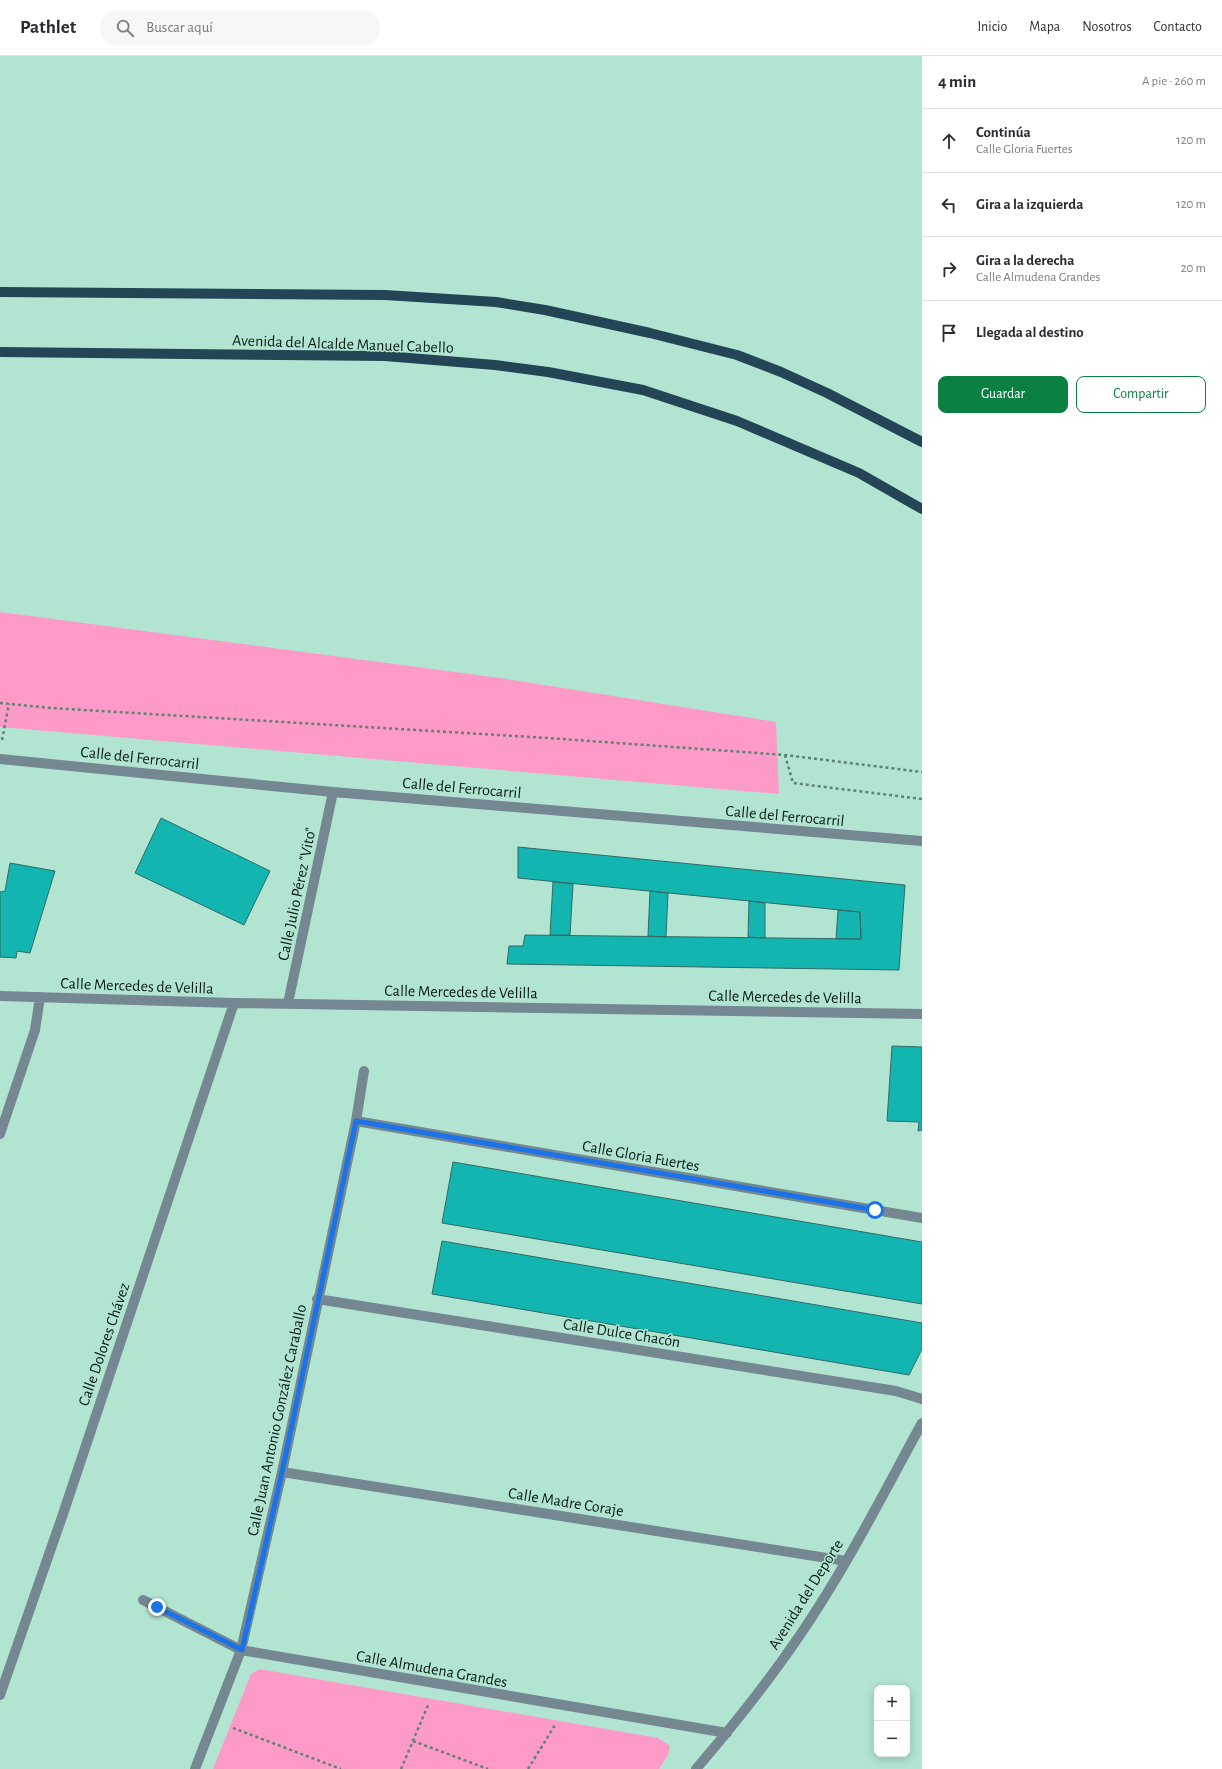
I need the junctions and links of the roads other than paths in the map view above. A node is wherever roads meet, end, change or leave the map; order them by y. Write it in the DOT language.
graph roads {
  1 [pos="0,292"];
  2 [pos="0,352"];
  3 [pos="922,442"];
  4 [pos="922,509"];
  5 [pos="0,759"];
  6 [pos="333,792"];
  7 [pos="922,841"];
  8 [pos="0,996"];
  9 [pos="40,997"];
  10 [pos="234,1003"];
  11 [pos="288,1003"];
  12 [pos="922,1014"];
  13 [pos="364,1071"];
  14 [pos="356,1121"];
  15 [pos="0,1134"];
  16 [pos="922,1218"];
  17 [pos="317,1299"];
  18 [pos="922,1399"];
  19 [pos="922,1423"];
  20 [pos="282,1472"];
  21 [pos="846,1561"];
  22 [pos="143,1600"];
  23 [pos="242,1650"];
  24 [pos="0,1695"];
  25 [pos="727,1734"];
  26 [pos="195,1769"];
  27 [pos="696,1769"];
  1 -- 3 [label="main road"];
  2 -- 4 [label="main road, Avenida del Alcalde Manuel Cabello"];
  5 -- 6 [label="street, Calle del Ferrocarril"];
  6 -- 7 [label="street, Calle del Ferrocarril"];
  6 -- 11 [label="street, Calle Julio Pérez \"Vito\""];
  8 -- 9 [label="street, Calle Mercedes de Velilla"];
  9 -- 10 [label="street, Calle Mercedes de Velilla"];
  9 -- 15 [label="street"];
  10 -- 11 [label="street, Calle Mercedes de Velilla"];
  10 -- 24 [label="street, Calle Dolores Chávez"];
  11 -- 12 [label="street, Calle Mercedes de Velilla"];
  13 -- 14 [label="street, Calle Juan Antonio González Caraballo"];
  14 -- 16 [label="street, Calle Gloria Fuertes"];
  14 -- 17 [label="street, Calle Juan Antonio González Caraballo"];
  17 -- 18 [label="street, Calle Dulce Chacón"];
  17 -- 20 [label="street, Calle Juan Antonio González Caraballo"];
  19 -- 21 [label="street, Avenida del Deporte"];
  20 -- 21 [label="street, Calle Madre Coraje"];
  20 -- 23 [label="street, Calle Juan Antonio González Caraballo"];
  21 -- 25 [label="street, Avenida del Deporte"];
  22 -- 23 [label="street, Calle Almudena Grandes"];
  23 -- 25 [label="street, Calle Almudena Grandes"];
  23 -- 26 [label="street, Calle Juan Antonio González Caraballo"];
  25 -- 27 [label="street, Avenida del Deporte"];
}
